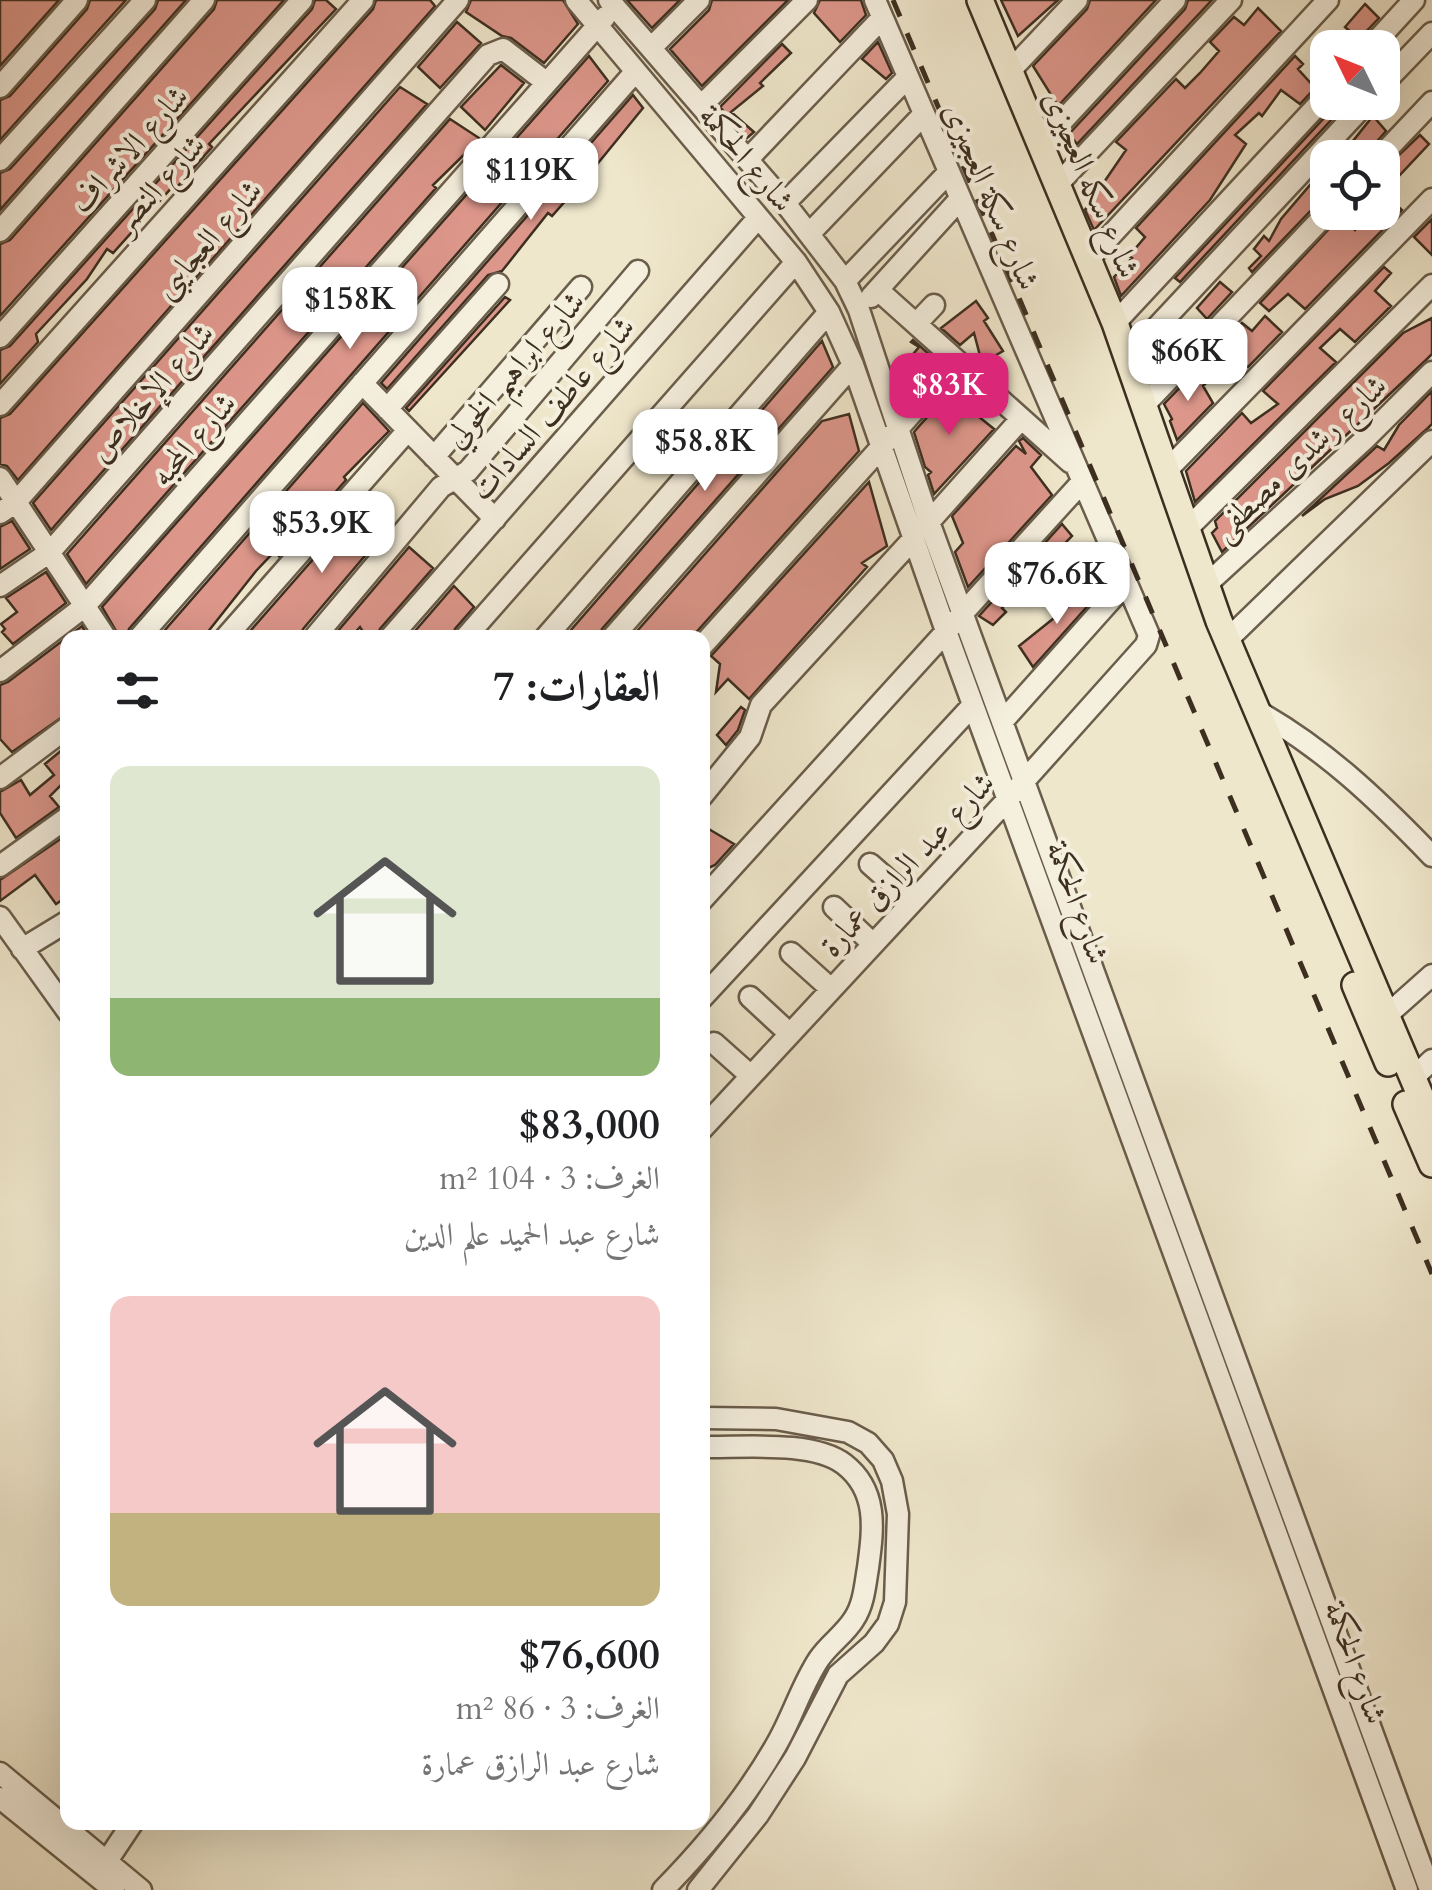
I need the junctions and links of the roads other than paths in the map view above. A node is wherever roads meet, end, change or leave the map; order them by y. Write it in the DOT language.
graph roads {
  1 [pos="77,0"];
  2 [pos="144,0"];
  3 [pos="204,0"];
  4 [pos="302,0"];
  5 [pos="363,0"];
  6 [pos="458,0"];
  7 [pos="576,0"];
  8 [pos="699,0"];
  9 [pos="807,0"];
  10 [pos="1077,0"];
  11 [pos="1175,0"];
  12 [pos="1230,0"];
  13 [pos="1328,0"];
  14 [pos="1414,0"];
  15 [pos="983,2"];
  16 [pos="612,3"];
  17 [pos="878,9"];
  18 [pos="598,26"];
  19 [pos="1386,30"];
  20 [pos="1432,32"];
  21 [pos="651,48"];
  22 [pos="1400,67"];
  23 [pos="1010,71"];
  24 [pos="635,72"];
  25 [pos="908,78"];
  26 [pos="547,83"];
  27 [pos="0,87"];
  28 [pos="1432,102"];
  29 [pos="702,105"];
  30 [pos="1310,113"];
  31 [pos="924,114"];
  32 [pos="1349,120"];
  33 [pos="1396,140"];
  34 [pos="1040,144"];
  35 [pos="748,159"];
  36 [pos="0,160"];
  37 [pos="949,172"];
  38 [pos="1058,184"];
  39 [pos="960,198"];
  40 [pos="1432,199"];
  41 [pos="786,203"];
  42 [pos="758,218"];
  43 [pos="0,230"];
  44 [pos="1311,230"];
  45 [pos="810,234"];
  46 [pos="1089,259"];
  47 [pos="796,262"];
  48 [pos="638,271"];
  49 [pos="845,282"];
  50 [pos="498,284"];
  51 [pos="1432,285"];
  52 [pos="581,286"];
  53 [pos="878,290"];
  54 [pos="934,305"];
  55 [pos="859,310"];
  56 [pos="829,312"];
  57 [pos="1114,323"];
  58 [pos="916,324"];
  59 [pos="0,337"];
  60 [pos="1128,358"];
  61 [pos="958,362"];
  62 [pos="853,364"];
  63 [pos="1432,372"];
  64 [pos="362,383"];
  65 [pos="1145,404"];
  66 [pos="0,406"];
  67 [pos="388,409"];
  68 [pos="1021,419"];
  69 [pos="898,428"];
  70 [pos="408,430"];
  71 [pos="1432,441"];
  72 [pos="882,446"];
  73 [pos="434,457"];
  74 [pos="1168,469"];
  75 [pos="1079,474"];
  76 [pos="0,478"];
  77 [pos="455,478"];
  78 [pos="8,508"];
  79 [pos="495,518"];
  80 [pos="1188,528"];
  81 [pos="922,530"];
  82 [pos="50,552"];
  83 [pos="1126,583"];
  84 [pos="1206,584"];
  85 [pos="0,586"];
  86 [pos="85,606"];
  87 [pos="962,614"];
  88 [pos="101,630"];
  89 [pos="146,630"];
  90 [pos="232,630"];
  91 [pos="321,630"];
  92 [pos="397,630"];
  93 [pos="471,630"];
  94 [pos="552,630"];
  95 [pos="619,630"];
  96 [pos="946,630"];
  97 [pos="1223,631"];
  98 [pos="1149,635"];
  99 [pos="710,637"];
  100 [pos="0,671"];
  101 [pos="973,705"];
  102 [pos="1257,711"];
  103 [pos="1002,722"];
  104 [pos="60,733"];
  105 [pos="710,773"];
  106 [pos="0,778"];
  107 [pos="1023,782"];
  108 [pos="1008,799"];
  109 [pos="60,823"];
  110 [pos="1432,856"];
  111 [pos="870,864"];
  112 [pos="0,866"];
  113 [pos="710,891"];
  114 [pos="912,901"];
  115 [pos="834,907"];
  116 [pos="60,923"];
  117 [pos="8,936"];
  118 [pos="872,944"];
  119 [pos="790,953"];
  120 [pos="1432,975"];
  121 [pos="710,989"];
  122 [pos="831,989"];
  123 [pos="750,997"];
  124 [pos="60,1002"];
  125 [pos="1386,1016"];
  126 [pos="790,1034"];
  127 [pos="714,1043"];
  128 [pos="1422,1069"];
  129 [pos="751,1076"];
  130 [pos="710,1120"];
  131 [pos="1432,1123"];
  132 [pos="1432,1164"];
  133 [pos="710,1418"];
  134 [pos="710,1447"];
  135 [pos="0,1774"];
  136 [pos="0,1798"];
  137 [pos="60,1830"];
  138 [pos="60,1830"];
  139 [pos="128,1830"];
  140 [pos="102,1869"];
  141 [pos="114,1890"];
  142 [pos="141,1890"];
  143 [pos="663,1890"];
  144 [pos="698,1890"];
  145 [pos="1407,1890"];
  146 [pos="1430,1890"];
  1 -- 27 [label="street"];
  2 -- 36 [label="street"];
  3 -- 43 [label="street"];
  4 -- 59 [label="street, شارع الاشراف"];
  5 -- 66 [label="street, شارع النصر"];
  6 -- 78 [label="street, شارع العجايبى"];
  7 -- 18 [label="street, شارع الحكمة"];
  8 -- 21 [label="street"];
  9 -- 29 [label="street"];
  10 -- 23 [label="street"];
  11 -- 34 [label="street"];
  12 -- 38 [label="street"];
  13 -- 46 [label="street"];
  14 -- 19 [label="street"];
  15 -- 23 [label="main road, شارع سكه العجيزى"];
  16 -- 18 [label="street, شارع المحبه"];
  16 -- 21 [label="street, شارع الحكمة"];
  17 -- 25 [label="street, شارع سكة العجيزى"];
  17 -- 35 [label="street"];
  18 -- 24 [label="street, شارع الحكمة"];
  18 -- 26 [label="street, شارع المحبه"];
  20 -- 22 [label="street"];
  21 -- 29 [label="street, شارع الحكمة"];
  23 -- 34 [label="main road, شارع سكه العجيزى"];
  24 -- 42 [label="street, شارع الحكمة"];
  24 -- 64 [label="street"];
  25 -- 31 [label="street, شارع سكة العجيزى"];
  25 -- 41 [label="street"];
  26 -- 82 [label="street, شارع الإخلاص"];
  26 -- 86 [label="street, شارع المحبه"];
  28 -- 33 [label="street"];
  29 -- 35 [label="street, شارع الحكمة"];
  30 -- 57 [label="street"];
  31 -- 37 [label="street, شارع سكة العجيزى"];
  31 -- 45 [label="street"];
  32 -- 60 [label="street"];
  34 -- 38 [label="main road, شارع سكه العجيزى"];
  35 -- 41 [label="street, شارع الحكمة"];
  37 -- 39 [label="street, شارع سكة العجيزى"];
  37 -- 49 [label="street"];
  38 -- 46 [label="main road, شارع سكه العجيزى"];
  39 -- 53 [label="street"];
  39 -- 75 [label="street, شارع سكة العجيزى"];
  40 -- 74 [label="street"];
  41 -- 45 [label="street, شارع الحكمة"];
  42 -- 47 [label="street, شارع الحكمة"];
  42 -- 79 [label="street, شارع عاطف السادات"];
  44 -- 65 [label="street"];
  45 -- 49 [label="street, شارع الحكمة"];
  46 -- 57 [label="main road, شارع سكه العجيزى"];
  47 -- 56 [label="street, شارع الحكمة"];
  47 -- 93 [label="street"];
  48 -- 77 [label="street, شارع ابراهيم الخولي"];
  49 -- 55 [label="street, شارع الحكمة"];
  50 -- 67 [label="street"];
  51 -- 80 [label="street"];
  52 -- 73 [label="street"];
  53 -- 55 [label="street"];
  53 -- 58 [label="street"];
  54 -- 58 [label="street"];
  55 -- 69 [label="street, شارع الحكمة"];
  56 -- 62 [label="street, شارع الحكمة"];
  56 -- 94 [label="street"];
  57 -- 60 [label="main road, شارع سكه العجيزى"];
  58 -- 61 [label="street"];
  60 -- 65 [label="main road, شارع سكه العجيزى"];
  61 -- 68 [label="street"];
  61 -- 69 [label="street"];
  62 -- 72 [label="street, شارع الحكمة"];
  62 -- 95 [label="street"];
  63 -- 84 [label="street, شارع رشدى مصطفى"];
  64 -- 67 [label="street"];
  64 -- 89 [label="street"];
  65 -- 74 [label="main road, شارع سكه العجيزى"];
  67 -- 70 [label="street"];
  68 -- 75 [label="street"];
  68 -- 81 [label="street"];
  69 -- 72 [label="street"];
  69 -- 81 [label="street, شارع الحكمة"];
  70 -- 73 [label="street"];
  70 -- 90 [label="street"];
  71 -- 97 [label="street"];
  72 -- 81 [label="street, شارع الحكمة"];
  72 -- 99 [label="street"];
  73 -- 77 [label="street"];
  74 -- 80 [label="main road, شارع سكه العجيزى"];
  75 -- 83 [label="street, شارع سكة العجيزى"];
  75 -- 87 [label="street"];
  76 -- 78 [label="street"];
  77 -- 79 [label="street"];
  77 -- 91 [label="street, شارع ابراهيم الخولي"];
  78 -- 82 [label="street"];
  79 -- 92 [label="street, شارع عاطف السادات"];
  80 -- 84 [label="main road, شارع سكه العجيزى"];
  81 -- 87 [label="street, شارع الحكمة"];
  81 -- 96 [label="street, شارع الحكمة"];
  81 -- 105 [label="street"];
  82 -- 85 [label="street, شارع الإخلاص"];
  82 -- 86 [label="street"];
  83 -- 98 [label="street, شارع سكة العجيزى"];
  83 -- 103 [label="street"];
  84 -- 97 [label="main road, شارع سكه العجيزى"];
  86 -- 88 [label="street"];
  86 -- 100 [label="street, شارع المحبه"];
  87 -- 96 [label="street"];
  87 -- 103 [label="street, شارع الحكمة"];
  96 -- 101 [label="street, شارع الحكمة"];
  96 -- 113 [label="street"];
  97 -- 102 [label="main road, شارع سكه العجيزى"];
  97 -- 132 [label="main road, شارع سكه العجيزى"];
  98 -- 107 [label="street, شارع عبد الرازق عمارة"];
  101 -- 108 [label="street, شارع الحكمة"];
  101 -- 121 [label="street"];
  102 -- 110 [label="street"];
  102 -- 125 [label="main road, شارع سكه العجيزى"];
  103 -- 107 [label="street, شارع الحكمة"];
  104 -- 106 [label="street"];
  107 -- 108 [label="street, شارع عبد الرازق عمارة"];
  107 -- 146 [label="street, شارع الحكمة"];
  108 -- 114 [label="street, شارع عبد الرازق عمارة"];
  108 -- 145 [label="street, شارع الحكمة"];
  109 -- 112 [label="street"];
  111 -- 114 [label="street"];
  114 -- 118 [label="street, شارع عبد الرازق عمارة"];
  115 -- 118 [label="street"];
  116 -- 117 [label="street"];
  117 -- 124 [label="street"];
  118 -- 122 [label="street, شارع عبد الرازق عمارة"];
  119 -- 122 [label="street"];
  120 -- 125 [label="street"];
  122 -- 126 [label="street, شارع عبد الرازق عمارة"];
  123 -- 126 [label="street"];
  125 -- 128 [label="main road, شارع سكه العجيزى"];
  126 -- 129 [label="street, شارع عبد الرازق عمارة"];
  127 -- 129 [label="street"];
  128 -- 131 [label="main road, شارع سكه العجيزى"];
  129 -- 130 [label="street, شارع عبد الرازق عمارة"];
  133 -- 144 [label="street"];
  134 -- 143 [label="street"];
  135 -- 138 [label="street"];
  136 -- 140 [label="street"];
  137 -- 140 [label="street"];
  139 -- 140 [label="street"];
  140 -- 141 [label="street"];
  140 -- 142 [label="street"];
}
